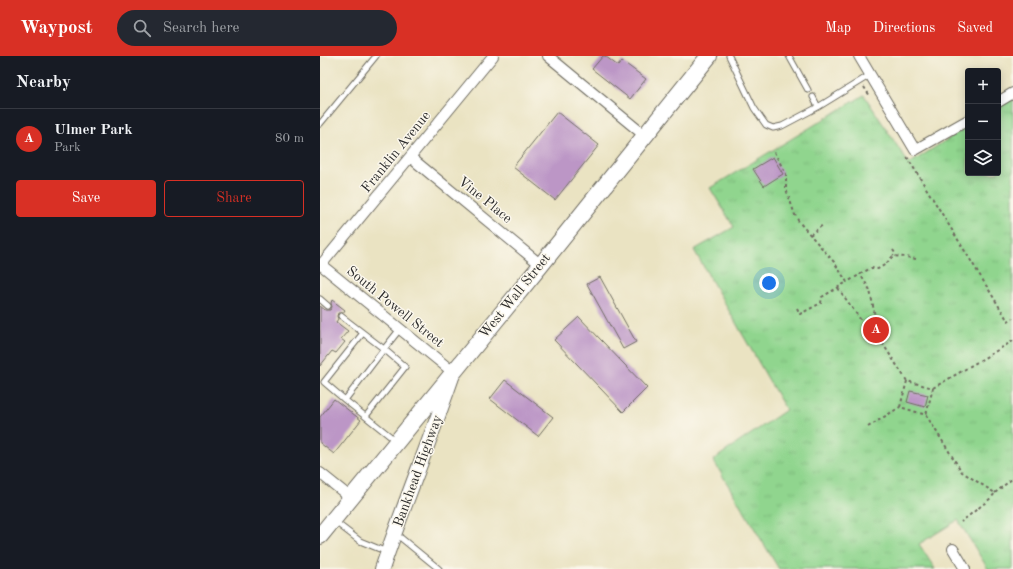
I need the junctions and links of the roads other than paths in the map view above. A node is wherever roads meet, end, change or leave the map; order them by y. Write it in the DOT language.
graph roads {
  1 [pos="376,56"];
  2 [pos="492,56"];
  3 [pos="548,56"];
  4 [pos="709,56"];
  5 [pos="729,56"];
  6 [pos="790,56"];
  7 [pos="859,56"];
  8 [pos="870,75"];
  9 [pos="808,90"];
  10 [pos="1013,93"];
  11 [pos="812,97"];
  12 [pos="1001,100"];
  13 [pos="818,107"];
  14 [pos="965,122"];
  15 [pos="320,124"];
  16 [pos="644,135"];
  17 [pos="410,157"];
  18 [pos="321,264"];
  19 [pos="541,264"];
  20 [pos="320,299"];
  21 [pos="328,306"];
  22 [pos="341,316"];
  23 [pos="400,329"];
  24 [pos="363,333"];
  25 [pos="384,349"];
  26 [pos="453,372"];
  27 [pos="322,381"];
  28 [pos="345,400"];
  29 [pos="366,416"];
  30 [pos="397,441"];
  31 [pos="320,473"];
  32 [pos="351,498"];
  33 [pos="333,520"];
  34 [pos="320,536"];
  35 [pos="394,537"];
  36 [pos="953,549"];
  37 [pos="388,553"];
  38 [pos="382,569"];
  39 [pos="439,569"];
  40 [pos="965,569"];
  1 -- 15 [label="lane"];
  2 -- 17 [label="street, Franklin Avenue"];
  3 -- 16 [label="street"];
  4 -- 16 [label="main road, West Wall Street"];
  5 -- 13 [label="lane"];
  6 -- 9 [label="lane"];
  7 -- 8 [label="street"];
  8 -- 13 [label="lane"];
  8 -- 14 [label="street"];
  10 -- 12 [label="street"];
  11 -- 13 [label="lane"];
  16 -- 19 [label="main road, West Wall Street"];
  17 -- 18 [label="street, Franklin Avenue"];
  17 -- 19 [label="street, Vine Place"];
  18 -- 23 [label="street, South Powell Street"];
  19 -- 26 [label="main road, West Wall Street"];
  20 -- 21 [label="lane"];
  22 -- 24 [label="lane"];
  23 -- 25 [label="lane"];
  23 -- 26 [label="street, South Powell Street"];
  24 -- 25 [label="lane"];
  24 -- 27 [label="lane"];
  25 -- 28 [label="lane"];
  25 -- 29 [label="lane"];
  26 -- 30 [label="main road, West Wall Street"];
  26 -- 35 [label="street, Bankhead Highway"];
  27 -- 28 [label="lane"];
  28 -- 29 [label="lane"];
  29 -- 30 [label="lane"];
  30 -- 32 [label="main road, West Wall Street"];
  31 -- 32 [label="street"];
  32 -- 33 [label="main road, West Wall Street"];
  33 -- 34 [label="main road, West Wall Street"];
  33 -- 37 [label="lane"];
  35 -- 37 [label="street, Bankhead Highway"];
  35 -- 39 [label="lane"];
  36 -- 40 [label="street"];
  37 -- 38 [label="street, Bankhead Highway"];
}
